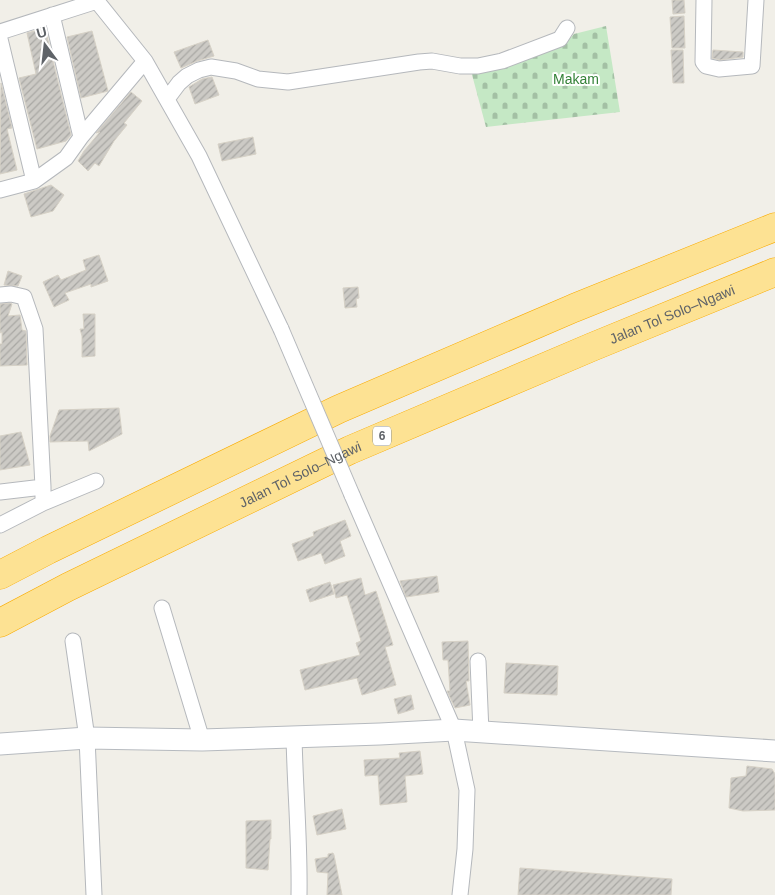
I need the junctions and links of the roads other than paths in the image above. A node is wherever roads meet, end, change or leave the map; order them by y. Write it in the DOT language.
graph roads {
  1 [pos="97,0"];
  2 [pos="704,0"];
  3 [pos="756,0"];
  4 [pos="52,15"];
  5 [pos="567,28"];
  6 [pos="0,32"];
  7 [pos="0,40"];
  8 [pos="145,62"];
  9 [pos="167,99"];
  10 [pos="81,137"];
  11 [pos="34,181"];
  12 [pos="0,190"];
  13 [pos="775,227"];
  14 [pos="775,272"];
  15 [pos="0,295"];
  16 [pos="96,482"];
  17 [pos="43,487"];
  18 [pos="0,492"];
  19 [pos="42,503"];
  20 [pos="0,525"];
  21 [pos="0,575"];
  22 [pos="162,608"];
  23 [pos="0,623"];
  24 [pos="73,641"];
  25 [pos="478,661"];
  26 [pos="454,730"];
  27 [pos="481,732"];
  28 [pos="294,736"];
  29 [pos="88,738"];
  30 [pos="202,740"];
  31 [pos="0,744"];
  32 [pos="775,751"];
  33 [pos="94,895"];
  34 [pos="299,895"];
  35 [pos="460,895"];
  1 -- 4 [label="street"];
  1 -- 8 [label="street"];
  2 -- 3 [label="street"];
  4 -- 6 [label="street"];
  4 -- 10 [label="street"];
  5 -- 9 [label="street"];
  7 -- 11 [label="street"];
  8 -- 9 [label="street"];
  8 -- 10 [label="street"];
  9 -- 26 [label="street, bridge"];
  10 -- 11 [label="street"];
  11 -- 12 [label="street"];
  13 -- 21 [label="highway"];
  14 -- 23 [label="highway, Jalan Tol Solo–Ngawi / 6"];
  15 -- 17 [label="street"];
  16 -- 19 [label="street"];
  17 -- 18 [label="street"];
  17 -- 19 [label="street"];
  19 -- 20 [label="street"];
  22 -- 30 [label="street"];
  24 -- 29 [label="street"];
  25 -- 27 [label="street"];
  26 -- 27 [label="street"];
  26 -- 28 [label="street"];
  26 -- 35 [label="street"];
  27 -- 32 [label="street"];
  28 -- 30 [label="street"];
  28 -- 34 [label="street"];
  29 -- 30 [label="street"];
  29 -- 31 [label="street"];
  29 -- 33 [label="street"];
}
